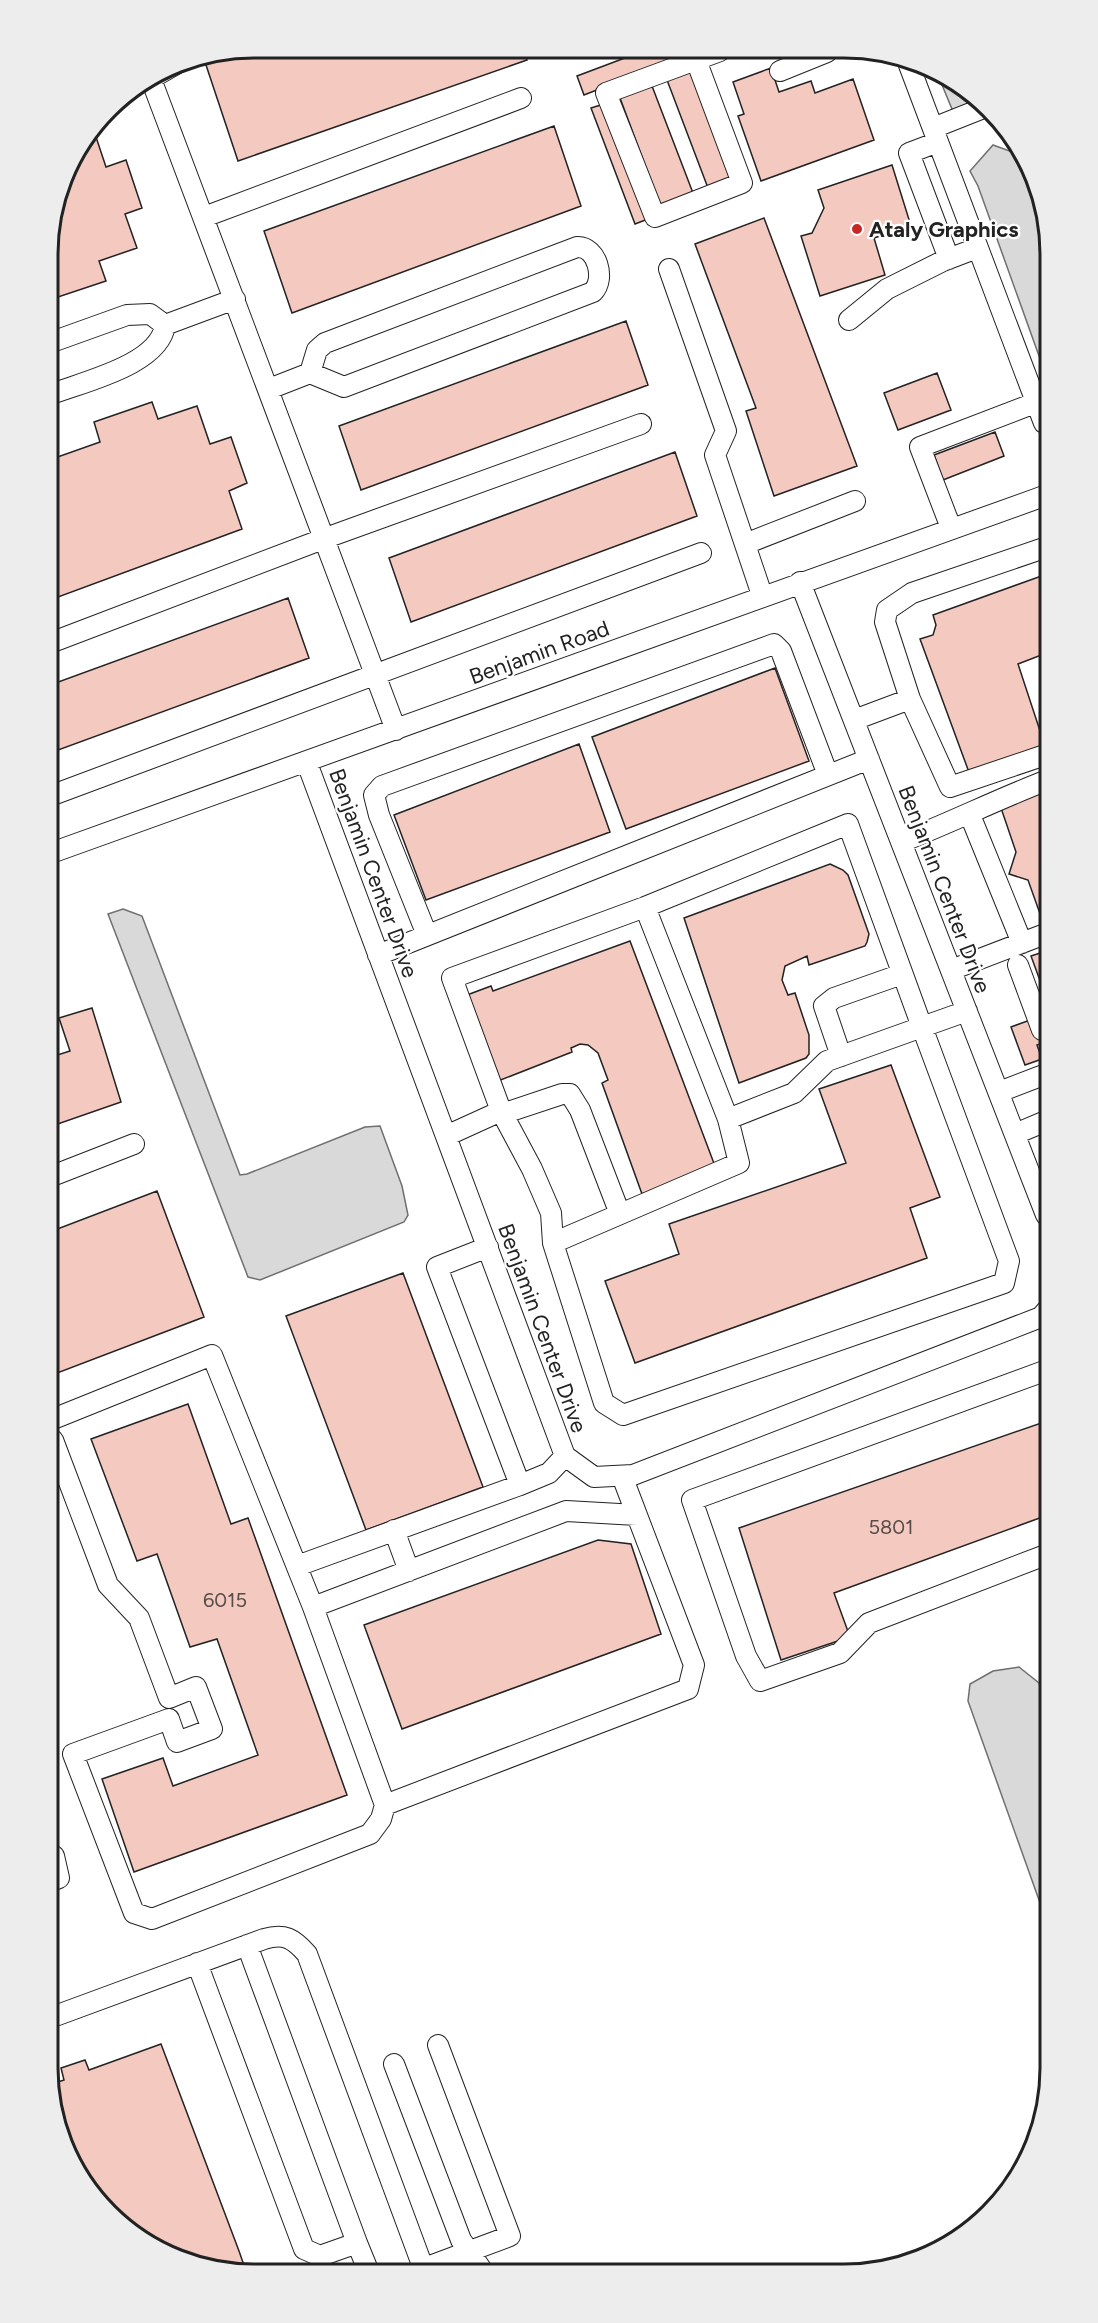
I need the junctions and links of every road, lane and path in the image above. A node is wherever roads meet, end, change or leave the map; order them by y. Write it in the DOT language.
graph roads {
  1 [pos="701,58"];
  2 [pos="812,58"];
  3 [pos="696,60"];
  4 [pos="780,71"];
  5 [pos="911,71"];
  6 [pos="154,87"];
  7 [pos="521,98"];
  8 [pos="977,111"];
  9 [pos="935,135"];
  10 [pos="959,200"];
  11 [pos="931,211"];
  12 [pos="204,217"];
  13 [pos="977,248"];
  14 [pos="950,259"];
  15 [pos="669,269"];
  16 [pos="235,299"];
  17 [pos="849,320"];
  18 [pos="165,325"];
  19 [pos="59,339"];
  20 [pos="310,373"];
  21 [pos="269,390"];
  22 [pos="59,391"];
  23 [pos="1035,403"];
  24 [pos="1040,414"];
  25 [pos="641,424"];
  26 [pos="1040,497"];
  27 [pos="855,501"];
  28 [pos="951,528"];
  29 [pos="323,539"];
  30 [pos="745,544"];
  31 [pos="1040,549"];
  32 [pos="701,553"];
  33 [pos="800,582"];
  34 [pos="762,596"];
  35 [pos="59,640"];
  36 [pos="374,674"];
  37 [pos="910,699"];
  38 [pos="854,720"];
  39 [pos="396,730"];
  40 [pos="1040,757"];
  41 [pos="869,759"];
  42 [pos="307,763"];
  43 [pos="828,775"];
  44 [pos="1040,783"];
  45 [pos="59,793"];
  46 [pos="970,815"];
  47 [pos="901,842"];
  48 [pos="59,850"];
  49 [pos="645,907"];
  50 [pos="427,935"];
  51 [pos="1040,936"];
  52 [pos="1022,943"];
  53 [pos="378,955"];
  54 [pos="1018,965"];
  55 [pos="951,970"];
  56 [pos="902,974"];
  57 [pos="967,1011"];
  58 [pos="1040,1023"];
  59 [pos="922,1027"];
  60 [pos="841,1056"];
  61 [pos="1040,1076"];
  62 [pos="999,1092"];
  63 [pos="502,1113"];
  64 [pos="728,1119"];
  65 [pos="1040,1124"];
  66 [pos="1015,1134"];
  67 [pos="446,1136"];
  68 [pos="134,1144"];
  69 [pos="58,1173"];
  70 [pos="1039,1194"];
  71 [pos="620,1214"];
  72 [pos="554,1243"];
  73 [pos="488,1247"];
  74 [pos="1039,1318"];
  75 [pos="1039,1374"];
  76 [pos="58,1417"];
  77 [pos="58,1454"];
  78 [pos="565,1456"];
  79 [pos="622,1476"];
  80 [pos="520,1485"];
  81 [pos="637,1515"];
  82 [pos="394,1530"];
  83 [pos="1039,1557"];
  84 [pos="297,1566"];
  85 [pos="410,1571"];
  86 [pos="313,1607"];
  87 [pos="169,1698"];
  88 [pos="169,1719"];
  89 [pos="385,1805"];
  90 [pos="246,1945"];
  91 [pos="197,1963"];
  92 [pos="58,2015"];
  93 [pos="438,2045"];
  94 [pos="394,2064"];
  95 [pos="357,2242"];
  96 [pos="470,2251"];
  97 [pos="366,2264"];
  98 [pos="420,2264"];
  99 [pos="437,2264"];
  100 [pos="478,2264"];
  1 -- 3 [label="street"];
  2 -- 4 [label="street"];
  3 -- 3 [label="street"];
  5 -- 9 [label="street"];
  6 -- 12 [label="street"];
  7 -- 12 [label="street"];
  8 -- 9 [label="street"];
  9 -- 10 [label="street"];
  9 -- 11 [label="street"];
  10 -- 11 [label="street"];
  10 -- 13 [label="street"];
  11 -- 14 [label="street"];
  12 -- 16 [label="street"];
  13 -- 14 [label="street"];
  13 -- 23 [label="street"];
  14 -- 17 [label="street"];
  15 -- 30 [label="street"];
  16 -- 18 [label="street"];
  16 -- 21 [label="street"];
  18 -- 19 [label="street"];
  18 -- 22 [label="street"];
  20 -- 20 [label="street"];
  20 -- 21 [label="street"];
  21 -- 29 [label="street"];
  23 -- 24 [label="street"];
  23 -- 28 [label="street"];
  25 -- 29 [label="street"];
  26 -- 28 [label="street, Benjamin Road"];
  27 -- 30 [label="street"];
  28 -- 33 [label="street, Benjamin Road"];
  29 -- 35 [label="street"];
  29 -- 36 [label="street"];
  30 -- 34 [label="street"];
  31 -- 37 [label="street"];
  32 -- 36 [label="street"];
  33 -- 34 [label="street, Benjamin Road"];
  33 -- 38 [label="street, Benjamin Center Drive"];
  34 -- 39 [label="street, Benjamin Road"];
  36 -- 39 [label="street"];
  36 -- 45 [label="street"];
  37 -- 38 [label="street"];
  37 -- 40 [label="street"];
  38 -- 41 [label="street, Benjamin Center Drive"];
  39 -- 42 [label="street, Benjamin Road"];
  41 -- 43 [label="street"];
  41 -- 47 [label="street, Benjamin Center Drive"];
  42 -- 48 [label="street, Benjamin Road"];
  42 -- 53 [label="street, Benjamin Center Drive"];
  43 -- 50 [label="street"];
  43 -- 50 [label="street"];
  44 -- 46 [label="street"];
  46 -- 47 [label="street"];
  46 -- 52 [label="street"];
  47 -- 55 [label="street, Benjamin Center Drive"];
  49 -- 56 [label="street"];
  49 -- 63 [label="street"];
  49 -- 64 [label="street"];
  50 -- 53 [label="street"];
  51 -- 52 [label="street"];
  52 -- 55 [label="street"];
  53 -- 67 [label="street, Benjamin Center Drive"];
  54 -- 58 [label="street"];
  55 -- 57 [label="street, Benjamin Center Drive"];
  56 -- 59 [label="street"];
  56 -- 60 [label="street"];
  57 -- 59 [label="street"];
  57 -- 62 [label="street, Benjamin Center Drive"];
  59 -- 60 [label="street"];
  59 -- 72 [label="street"];
  60 -- 64 [label="street"];
  61 -- 62 [label="street"];
  62 -- 66 [label="street, Benjamin Center Drive"];
  63 -- 67 [label="street"];
  63 -- 71 [label="street"];
  63 -- 72 [label="street"];
  64 -- 71 [label="street"];
  65 -- 66 [label="street"];
  66 -- 70 [label="street, Benjamin Center Drive"];
  67 -- 73 [label="street, Benjamin Center Drive"];
  68 -- 69 [label="street"];
  71 -- 72 [label="street"];
  73 -- 78 [label="street, Benjamin Center Drive"];
  73 -- 80 [label="street"];
  74 -- 79 [label="street, Benjamin Center Drive"];
  75 -- 83 [label="street"];
  76 -- 84 [label="street"];
  77 -- 87 [label="street"];
  78 -- 79 [label="street, Benjamin Center Drive"];
  78 -- 80 [label="street"];
  79 -- 81 [label="street"];
  80 -- 82 [label="street"];
  81 -- 85 [label="street"];
  81 -- 89 [label="street"];
  82 -- 84 [label="street"];
  82 -- 85 [label="street"];
  84 -- 86 [label="street"];
  85 -- 86 [label="street"];
  86 -- 89 [label="street"];
  87 -- 88 [label="street"];
  87 -- 88 [label="street"];
  88 -- 89 [label="street"];
  90 -- 91 [label="street"];
  90 -- 95 [label="street"];
  90 -- 98 [label="street"];
  91 -- 92 [label="street"];
  91 -- 95 [label="street"];
  93 -- 96 [label="street"];
  94 -- 96 [label="street"];
  95 -- 97 [label="street"];
  96 -- 99 [label="street"];
  96 -- 100 [label="street"];
}
